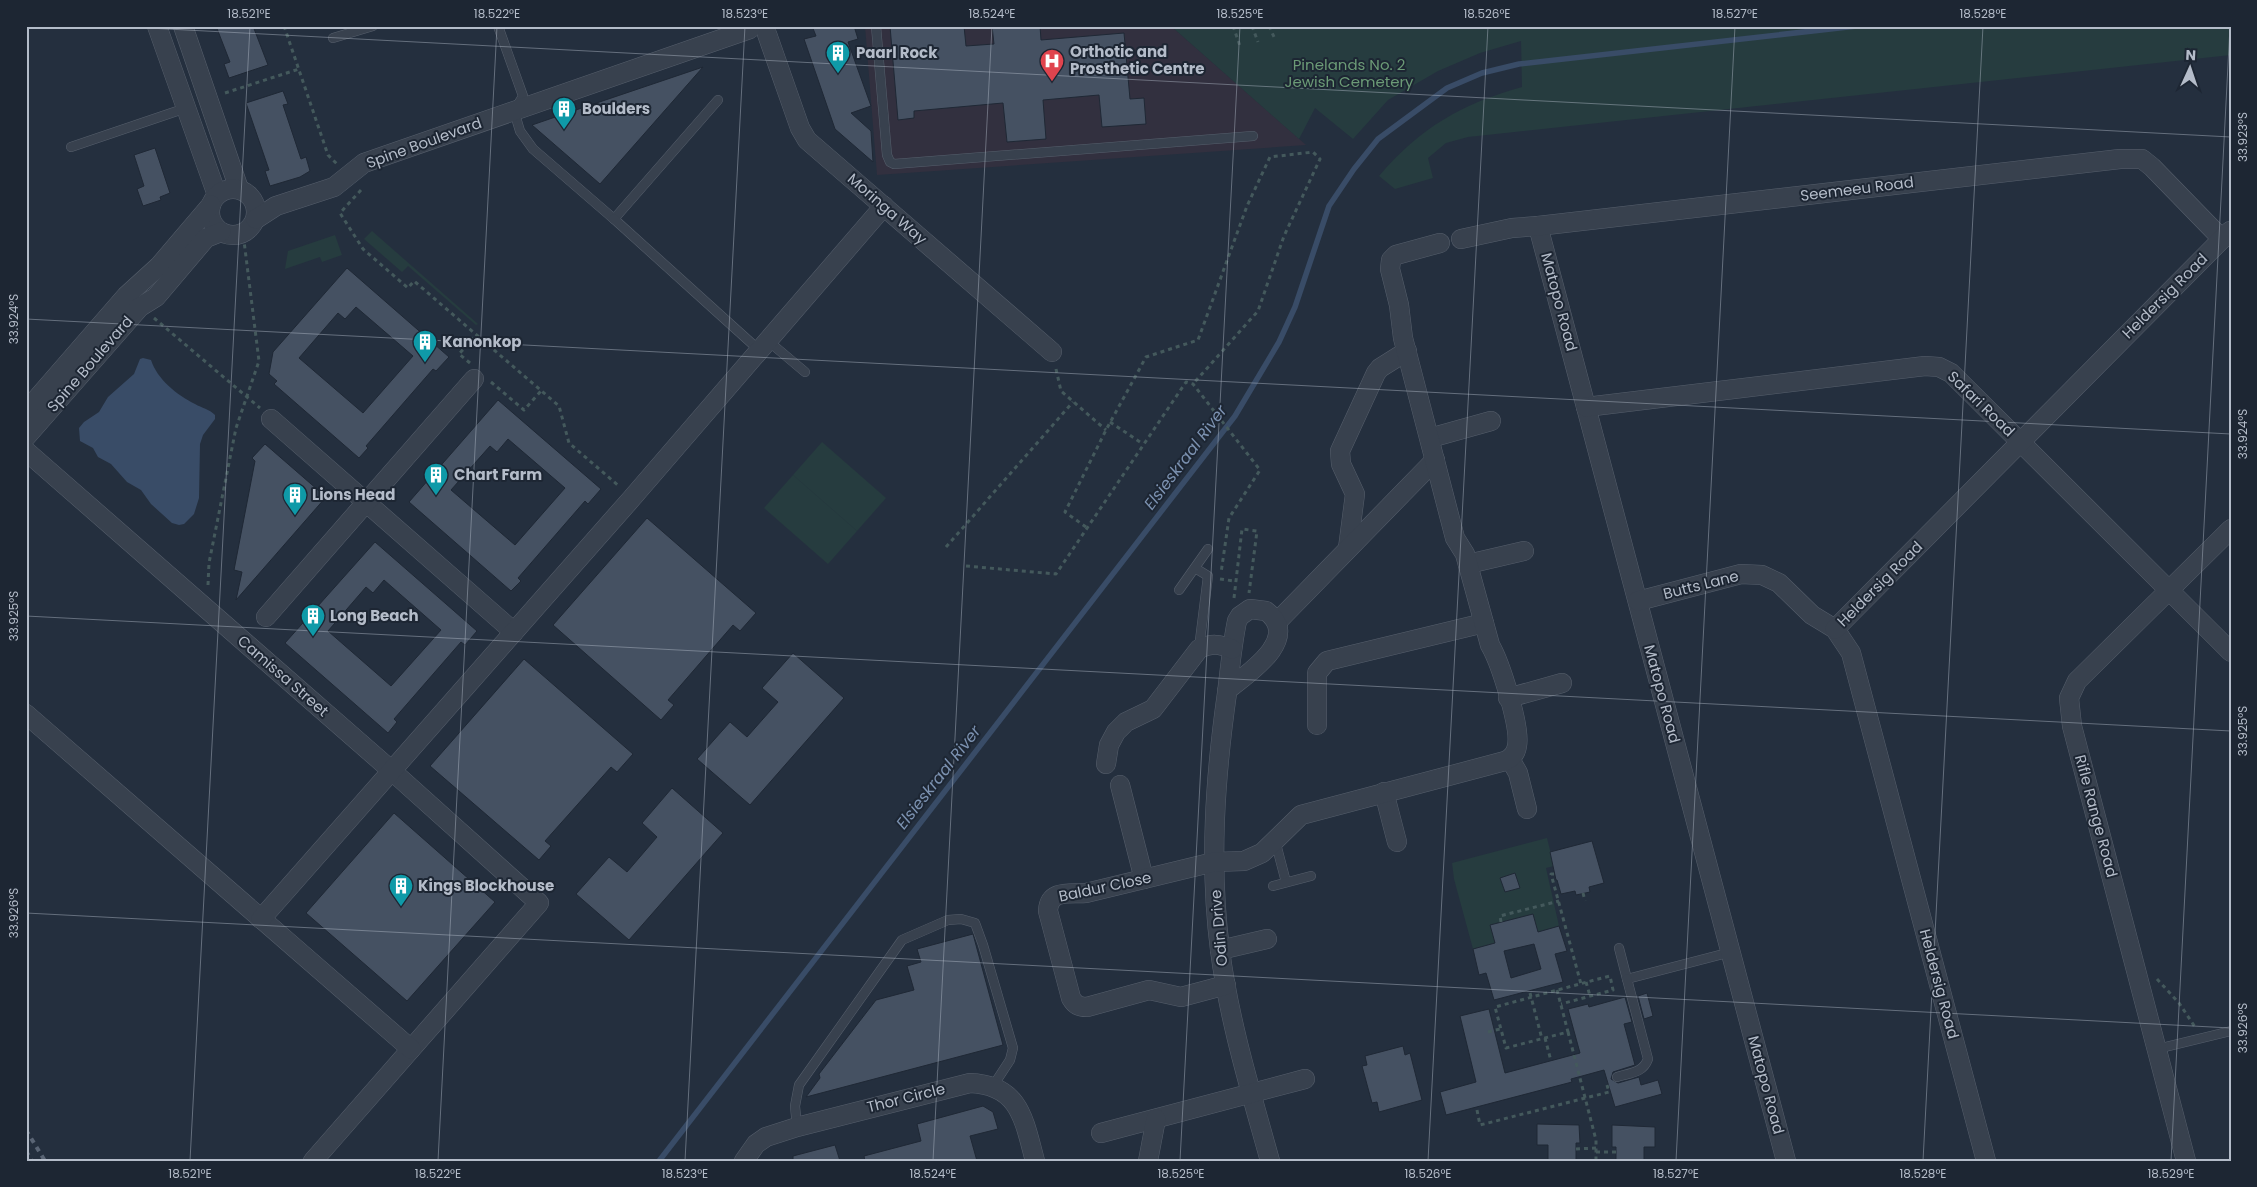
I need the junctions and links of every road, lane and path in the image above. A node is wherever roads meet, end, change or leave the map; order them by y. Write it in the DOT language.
graph roads {
  1 [pos="157,26"];
  2 [pos="183,26"];
  3 [pos="284,26"];
  4 [pos="373,26"];
  5 [pos="498,26"];
  6 [pos="728,26"];
  7 [pos="876,26"];
  8 [pos="1233,26"];
  9 [pos="1252,26"];
  10 [pos="1270,26"];
  11 [pos="761,29"];
  12 [pos="333,38"];
  13 [pos="1275,40"];
  14 [pos="1258,42"];
  15 [pos="1240,46"];
  16 [pos="299,68"];
  17 [pos="208,98"];
  18 [pos="718,100"];
  19 [pos="519,103"];
  20 [pos="186,108"];
  21 [pos="1253,136"];
  22 [pos="71,147"];
  23 [pos="348,174"];
  24 [pos="246,195"];
  25 [pos="214,200"];
  26 [pos="276,206"];
  27 [pos="884,206"];
  28 [pos="256,219"];
  29 [pos="614,219"];
  30 [pos="1538,226"];
  31 [pos="221,232"];
  32 [pos="243,233"];
  33 [pos="2227,234"];
  34 [pos="1460,239"];
  35 [pos="1440,243"];
  36 [pos="140,307"];
  37 [pos="476,335"];
  38 [pos="763,345"];
  39 [pos="1052,352"];
  40 [pos="1407,352"];
  41 [pos="805,372"];
  42 [pos="477,375"];
  43 [pos="1195,386"];
  44 [pos="541,391"];
  45 [pos="247,395"];
  46 [pos="1073,402"];
  47 [pos="1586,407"];
  48 [pos="26,410"];
  49 [pos="271,419"];
  50 [pos="1491,421"];
  51 [pos="1110,422"];
  52 [pos="1106,430"];
  53 [pos="26,437"];
  54 [pos="1430,438"];
  55 [pos="2020,442"];
  56 [pos="1143,444"];
  57 [pos="26,451"];
  58 [pos="1435,460"];
  59 [pos="1355,494"];
  60 [pos="632,498"];
  61 [pos="366,502"];
  62 [pos="1379,516"];
  63 [pos="1086,526"];
  64 [pos="2231,529"];
  65 [pos="946,547"];
  66 [pos="1348,548"];
  67 [pos="1208,549"];
  68 [pos="1524,551"];
  69 [pos="1468,564"];
  70 [pos="966,566"];
  71 [pos="1195,568"];
  72 [pos="1234,581"];
  73 [pos="1179,590"];
  74 [pos="2169,590"];
  75 [pos="1234,596"];
  76 [pos="1248,596"];
  77 [pos="1638,602"];
  78 [pos="206,608"];
  79 [pos="266,617"];
  80 [pos="1276,622"];
  81 [pos="1484,623"];
  82 [pos="1835,629"];
  83 [pos="514,632"];
  84 [pos="1199,648"];
  85 [pos="1232,649"];
  86 [pos="2231,652"];
  87 [pos="1562,683"];
  88 [pos="1227,690"];
  89 [pos="1508,698"];
  90 [pos="26,714"];
  91 [pos="1317,724"];
  92 [pos="1510,759"];
  93 [pos="1106,764"];
  94 [pos="392,771"];
  95 [pos="1120,786"];
  96 [pos="1384,792"];
  97 [pos="1527,809"];
  98 [pos="1275,840"];
  99 [pos="1397,842"];
  100 [pos="1214,862"];
  101 [pos="1554,874"];
  102 [pos="1311,876"];
  103 [pos="1144,879"];
  104 [pos="1286,882"];
  105 [pos="1273,886"];
  106 [pos="1583,893"];
  107 [pos="1558,901"];
  108 [pos="1585,901"];
  109 [pos="1520,911"];
  110 [pos="1522,917"];
  111 [pos="261,919"];
  112 [pos="1501,922"];
  113 [pos="1267,939"];
  114 [pos="1619,948"];
  115 [pos="1220,950"];
  116 [pos="1731,952"];
  117 [pos="1627,979"];
  118 [pos="2139,980"];
  119 [pos="1586,982"];
  120 [pos="1581,984"];
  121 [pos="1226,985"];
  122 [pos="1557,990"];
  123 [pos="1531,995"];
  124 [pos="1590,996"];
  125 [pos="1561,1004"];
  126 [pos="1500,1029"];
  127 [pos="1488,1032"];
  128 [pos="1568,1032"];
  129 [pos="2231,1032"];
  130 [pos="1544,1038"];
  131 [pos="2202,1038"];
  132 [pos="411,1049"];
  133 [pos="2157,1049"];
  134 [pos="1551,1060"];
  135 [pos="1617,1077"];
  136 [pos="1305,1079"];
  137 [pos="992,1086"];
  138 [pos="1252,1094"];
  139 [pos="1585,1098"];
  140 [pos="1477,1110"];
  141 [pos="1156,1119"];
  142 [pos="796,1127"];
  143 [pos="1101,1133"];
  144 [pos="1576,1148"];
  145 [pos="1596,1150"];
  146 [pos="1616,1152"];
  147 [pos="313,1161"];
  148 [pos="744,1161"];
  149 [pos="1035,1161"];
  150 [pos="1148,1161"];
  151 [pos="1270,1161"];
  152 [pos="1596,1161"];
  153 [pos="1786,1161"];
  154 [pos="1986,1161"];
  155 [pos="2186,1161"];
  1 -- 20 [label="street"];
  2 -- 17 [label="street"];
  3 -- 16 [label="path"];
  4 -- 12 [label="lane"];
  5 -- 19 [label="lane"];
  6 -- 19 [label="street, Spine Boulevard"];
  7 -- 21 [label="lane"];
  8 -- 15 [label="path"];
  9 -- 14 [label="path"];
  10 -- 13 [label="path"];
  11 -- 19 [label="street, Spine Boulevard"];
  11 -- 27 [label="street, Moringa Way"];
  16 -- 17 [label="path"];
  16 -- 23 [label="path"];
  17 -- 24 [label="street"];
  18 -- 29 [label="lane"];
  19 -- 23 [label="street, Spine Boulevard"];
  19 -- 29 [label="lane"];
  20 -- 22 [label="lane"];
  20 -- 25 [label="street"];
  23 -- 26 [label="street, Spine Boulevard"];
  23 -- 37 [label="path"];
  24 -- 25 [label="street"];
  24 -- 26 [label="street"];
  24 -- 28 [label="street"];
  25 -- 31 [label="street"];
  25 -- 48 [label="street, Spine Boulevard"];
  26 -- 28 [label="street, Spine Boulevard"];
  27 -- 38 [label="street"];
  27 -- 39 [label="street, Moringa Way"];
  28 -- 32 [label="street"];
  29 -- 38 [label="lane"];
  30 -- 33 [label="street, Seemeeu Road"];
  30 -- 34 [label="street, Seemeeu Road"];
  30 -- 47 [label="street, Matopo Road"];
  31 -- 32 [label="street"];
  31 -- 36 [label="street, Spine Boulevard"];
  32 -- 45 [label="path"];
  33 -- 55 [label="street, Heldersig Road"];
  35 -- 40 [label="street"];
  36 -- 45 [label="path"];
  36 -- 53 [label="street, Spine Boulevard"];
  37 -- 42 [label="path"];
  37 -- 44 [label="path"];
  38 -- 41 [label="lane"];
  38 -- 60 [label="street"];
  39 -- 46 [label="path"];
  40 -- 54 [label="street"];
  40 -- 59 [label="street"];
  42 -- 44 [label="path"];
  42 -- 61 [label="street"];
  43 -- 51 [label="path"];
  43 -- 56 [label="path"];
  43 -- 72 [label="path"];
  44 -- 60 [label="path"];
  45 -- 49 [label="path"];
  45 -- 78 [label="path"];
  46 -- 52 [label="path"];
  46 -- 65 [label="path"];
  47 -- 55 [label="street, Safari Road"];
  47 -- 77 [label="street, Matopo Road"];
  49 -- 61 [label="street"];
  50 -- 54 [label="street"];
  51 -- 52 [label="path"];
  51 -- 56 [label="path"];
  52 -- 63 [label="path"];
  54 -- 58 [label="street"];
  55 -- 74 [label="street, Safari Road"];
  55 -- 82 [label="street, Heldersig Road"];
  56 -- 63 [label="path"];
  57 -- 78 [label="street, Camissa Street"];
  58 -- 62 [label="street"];
  58 -- 69 [label="street"];
  59 -- 62 [label="street"];
  59 -- 66 [label="street"];
  60 -- 83 [label="street"];
  61 -- 79 [label="street"];
  61 -- 83 [label="street"];
  62 -- 66 [label="street"];
  63 -- 70 [label="path"];
  64 -- 74 [label="street, Rifle Range Road"];
  66 -- 80 [label="street"];
  67 -- 71 [label="lane"];
  68 -- 69 [label="street"];
  69 -- 81 [label="street"];
  71 -- 73 [label="lane"];
  71 -- 84 [label="lane"];
  72 -- 75 [label="path"];
  72 -- 76 [label="path"];
  74 -- 86 [label="street, Safari Road"];
  74 -- 118 [label="street, Rifle Range Road"];
  77 -- 82 [label="street, Butts Lane"];
  77 -- 116 [label="street, Matopo Road"];
  78 -- 94 [label="street, Camissa Street"];
  80 -- 85 [label="street, Odin Drive"];
  80 -- 88 [label="street"];
  81 -- 89 [label="street"];
  81 -- 91 [label="street"];
  82 -- 154 [label="street, Heldersig Road"];
  83 -- 94 [label="street"];
  84 -- 85 [label="street"];
  84 -- 93 [label="street"];
  85 -- 88 [label="street, Odin Drive"];
  87 -- 89 [label="street"];
  88 -- 100 [label="street, Odin Drive"];
  89 -- 92 [label="street"];
  90 -- 111 [label="street"];
  92 -- 96 [label="street, Baldur Close"];
  92 -- 97 [label="street"];
  94 -- 111 [label="street"];
  94 -- 132 [label="street, Camissa Street"];
  95 -- 103 [label="street"];
  96 -- 98 [label="street, Baldur Close"];
  96 -- 99 [label="street"];
  98 -- 100 [label="street, Baldur Close"];
  98 -- 104 [label="lane"];
  100 -- 103 [label="street, Baldur Close"];
  100 -- 115 [label="street, Odin Drive"];
  101 -- 107 [label="path"];
  102 -- 104 [label="lane"];
  103 -- 121 [label="street, Baldur Close"];
  104 -- 105 [label="lane"];
  106 -- 108 [label="path"];
  107 -- 109 [label="path"];
  107 -- 120 [label="path"];
  109 -- 110 [label="path"];
  109 -- 112 [label="path"];
  111 -- 132 [label="street"];
  113 -- 115 [label="street"];
  114 -- 117 [label="lane"];
  115 -- 121 [label="street, Odin Drive"];
  116 -- 117 [label="lane"];
  116 -- 153 [label="street, Matopo Road"];
  117 -- 135 [label="lane"];
  118 -- 131 [label="path"];
  118 -- 133 [label="street, Rifle Range Road"];
  119 -- 120 [label="path"];
  119 -- 124 [label="path"];
  119 -- 124 [label="path"];
  120 -- 122 [label="path"];
  121 -- 138 [label="street, Odin Drive"];
  122 -- 123 [label="path"];
  122 -- 125 [label="path"];
  123 -- 126 [label="path"];
  123 -- 130 [label="path"];
  124 -- 125 [label="path"];
  125 -- 128 [label="path"];
  126 -- 127 [label="path"];
  126 -- 130 [label="path"];
  128 -- 130 [label="path"];
  128 -- 139 [label="path"];
  129 -- 131 [label="lane"];
  130 -- 134 [label="path"];
  131 -- 133 [label="lane"];
  132 -- 147 [label="street"];
  133 -- 155 [label="street, Rifle Range Road"];
  135 -- 139 [label="path"];
  136 -- 138 [label="street"];
  137 -- 142 [label="street, Thor Circle"];
  137 -- 142 [label="lane"];
  137 -- 149 [label="street, Thor Circle"];
  138 -- 141 [label="street"];
  138 -- 151 [label="street, Odin Drive"];
  139 -- 140 [label="path"];
  139 -- 145 [label="path"];
  141 -- 143 [label="street"];
  141 -- 150 [label="street"];
  142 -- 148 [label="street, Thor Circle"];
  144 -- 145 [label="path"];
  145 -- 146 [label="path"];
  145 -- 152 [label="path"];
}
